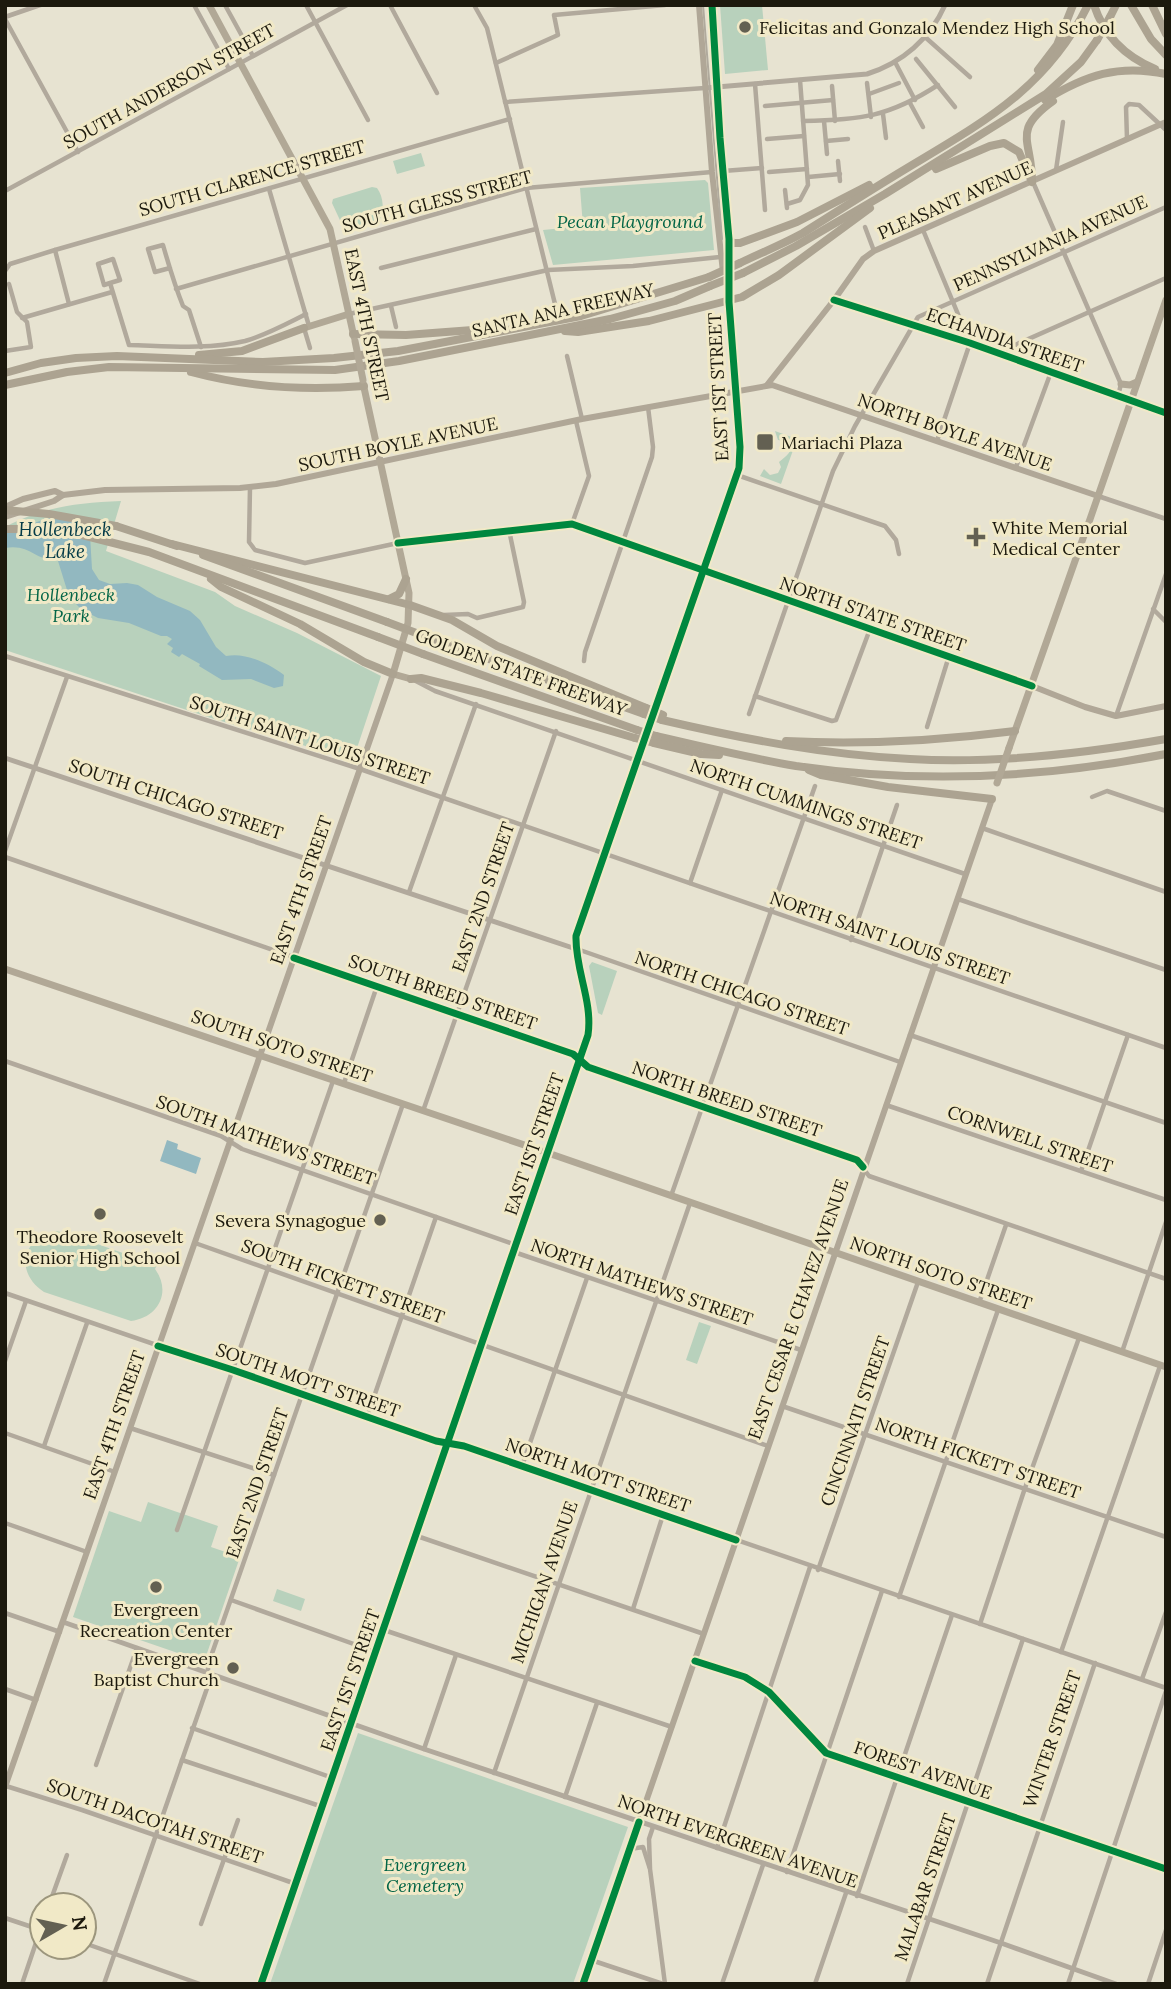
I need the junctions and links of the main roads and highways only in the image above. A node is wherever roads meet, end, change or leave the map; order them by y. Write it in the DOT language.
graph roads {
  1 [pos="209,5"];
  2 [pos="699,5"];
  3 [pos="712,5"];
  4 [pos="1073,5"];
  5 [pos="1088,5"];
  6 [pos="1094,5"];
  7 [pos="1116,5"];
  8 [pos="1131,5"];
  9 [pos="1154,8"];
  10 [pos="1166,34"];
  11 [pos="1166,55"];
  12 [pos="1166,74"];
  13 [pos="1084,79"];
  14 [pos="1014,99"];
  15 [pos="1164,125"];
  16 [pos="940,161"];
  17 [pos="919,173"];
  18 [pos="895,175"];
  19 [pos="1032,182"];
  20 [pos="885,194"];
  21 [pos="729,239"];
  22 [pos="710,281"];
  23 [pos="1166,300"];
  24 [pos="729,302"];
  25 [pos="349,314"];
  26 [pos="307,327"];
  27 [pos="503,329"];
  28 [pos="556,330"];
  29 [pos="354,338"];
  30 [pos="117,356"];
  31 [pos="178,369"];
  32 [pos="5,373"];
  33 [pos="1137,382"];
  34 [pos="363,383"];
  35 [pos="1121,384"];
  36 [pos="5,385"];
  37 [pos="767,386"];
  38 [pos="734,391"];
  39 [pos="380,463"];
  40 [pos="63,495"];
  41 [pos="1098,496"];
  42 [pos="5,509"];
  43 [pos="5,517"];
  44 [pos="5,529"];
  45 [pos="172,544"];
  46 [pos="203,573"];
  47 [pos="406,579"];
  48 [pos="388,600"];
  49 [pos="410,605"];
  50 [pos="393,674"];
  51 [pos="411,679"];
  52 [pos="1032,686"];
  53 [pos="1166,706"];
  54 [pos="645,711"];
  55 [pos="1015,731"];
  56 [pos="636,734"];
  57 [pos="1166,736"];
  58 [pos="741,738"];
  59 [pos="1166,756"];
  60 [pos="799,766"];
  61 [pos="992,799"];
  62 [pos="5,969"];
  63 [pos="260,1055"];
  64 [pos="548,1153"];
  65 [pos="834,1252"];
  66 [pos="1163,1366"];
  67 [pos="5,1786"];
  68 [pos="583,1984"];
  1 -- 25 [label="main road, EAST 4TH STREET"];
  2 -- 24 [label="main road, EAST 1ST STREET"];
  3 -- 21 [label="main road, EAST 1ST STREET"];
  4 -- 14 [label="highway"];
  5 -- 14 [label="highway, SANTA ANA FREEWAY"];
  6 -- 12 [label="highway"];
  7 -- 16 [label="highway, SANTA ANA FREEWAY, bridge"];
  8 -- 11 [label="highway"];
  9 -- 10 [label="highway"];
  12 -- 13 [label="highway"];
  13 -- 16 [label="highway"];
  13 -- 19 [label="highway"];
  14 -- 18 [label="highway, SANTA ANA FREEWAY"];
  15 -- 19 [label="main road, PLEASANT AVENUE"];
  16 -- 17 [label="highway, SANTA ANA FREEWAY"];
  17 -- 19 [label="highway"];
  17 -- 20 [label="highway, SANTA ANA FREEWAY"];
  18 -- 21 [label="highway"];
  18 -- 22 [label="highway, SANTA ANA FREEWAY, bridge"];
  19 -- 37 [label="main road, PLEASANT AVENUE"];
  20 -- 22 [label="highway, SANTA ANA FREEWAY, bridge"];
  20 -- 24 [label="highway"];
  21 -- 24 [label="main road, EAST 1ST STREET"];
  22 -- 27 [label="highway, SANTA ANA FREEWAY"];
  22 -- 28 [label="highway, SANTA ANA FREEWAY"];
  23 -- 33 [label="main road, EAST CESAR E CHAVEZ AVENUE"];
  24 -- 28 [label="highway"];
  24 -- 38 [label="main road, EAST 1ST STREET"];
  25 -- 26 [label="main road"];
  25 -- 29 [label="main road, EAST 4TH STREET"];
  26 -- 30 [label="highway"];
  27 -- 29 [label="highway"];
  27 -- 30 [label="highway, SANTA ANA FREEWAY"];
  28 -- 31 [label="highway, SANTA ANA FREEWAY"];
  29 -- 34 [label="main road, EAST 4TH STREET, bridge"];
  30 -- 32 [label="highway, SANTA ANA FREEWAY"];
  31 -- 34 [label="highway"];
  31 -- 36 [label="highway, SANTA ANA FREEWAY"];
  33 -- 35 [label="main road"];
  33 -- 41 [label="main road, EAST CESAR E CHAVEZ AVENUE"];
  34 -- 39 [label="main road, EAST 4TH STREET"];
  37 -- 38 [label="main road, NORTH BOYLE AVENUE"];
  37 -- 41 [label="main road, NORTH BOYLE AVENUE"];
  38 -- 39 [label="main road, SOUTH BOYLE AVENUE"];
  39 -- 40 [label="main road, SOUTH BOYLE AVENUE"];
  39 -- 47 [label="main road, EAST 4TH STREET"];
  40 -- 42 [label="main road, SOUTH BOYLE AVENUE"];
  40 -- 43 [label="main road, SOUTH BOYLE AVENUE"];
  41 -- 52 [label="main road, EAST CESAR E CHAVEZ AVENUE"];
  42 -- 45 [label="highway, GOLDEN STATE FREEWAY, bridge"];
  44 -- 46 [label="highway, GOLDEN STATE FREEWAY"];
  45 -- 48 [label="highway"];
  45 -- 54 [label="highway, GOLDEN STATE FREEWAY, bridge"];
  46 -- 50 [label="highway"];
  46 -- 56 [label="highway, GOLDEN STATE FREEWAY, bridge"];
  47 -- 48 [label="highway"];
  47 -- 49 [label="main road, EAST 4TH STREET"];
  48 -- 49 [label="highway"];
  49 -- 50 [label="main road, EAST 4TH STREET"];
  49 -- 54 [label="highway"];
  50 -- 51 [label="main road"];
  50 -- 63 [label="main road, EAST 4TH STREET"];
  51 -- 56 [label="highway"];
  52 -- 53 [label="main road, NORTH STATE STREET"];
  52 -- 55 [label="main road, EAST CESAR E CHAVEZ AVENUE"];
  54 -- 58 [label="highway, GOLDEN STATE FREEWAY, bridge"];
  55 -- 58 [label="highway"];
  55 -- 61 [label="main road, EAST CESAR E CHAVEZ AVENUE, bridge"];
  56 -- 60 [label="highway, GOLDEN STATE FREEWAY, bridge"];
  57 -- 58 [label="highway, GOLDEN STATE FREEWAY"];
  59 -- 60 [label="highway, GOLDEN STATE FREEWAY"];
  60 -- 61 [label="highway"];
  61 -- 65 [label="main road, EAST CESAR E CHAVEZ AVENUE"];
  62 -- 63 [label="main road, SOUTH SOTO STREET"];
  63 -- 64 [label="main road, SOUTH SOTO STREET"];
  63 -- 67 [label="main road, EAST 4TH STREET"];
  64 -- 65 [label="main road, NORTH SOTO STREET"];
  65 -- 66 [label="main road, NORTH SOTO STREET"];
  65 -- 68 [label="main road, EAST CESAR E CHAVEZ AVENUE"];
}
